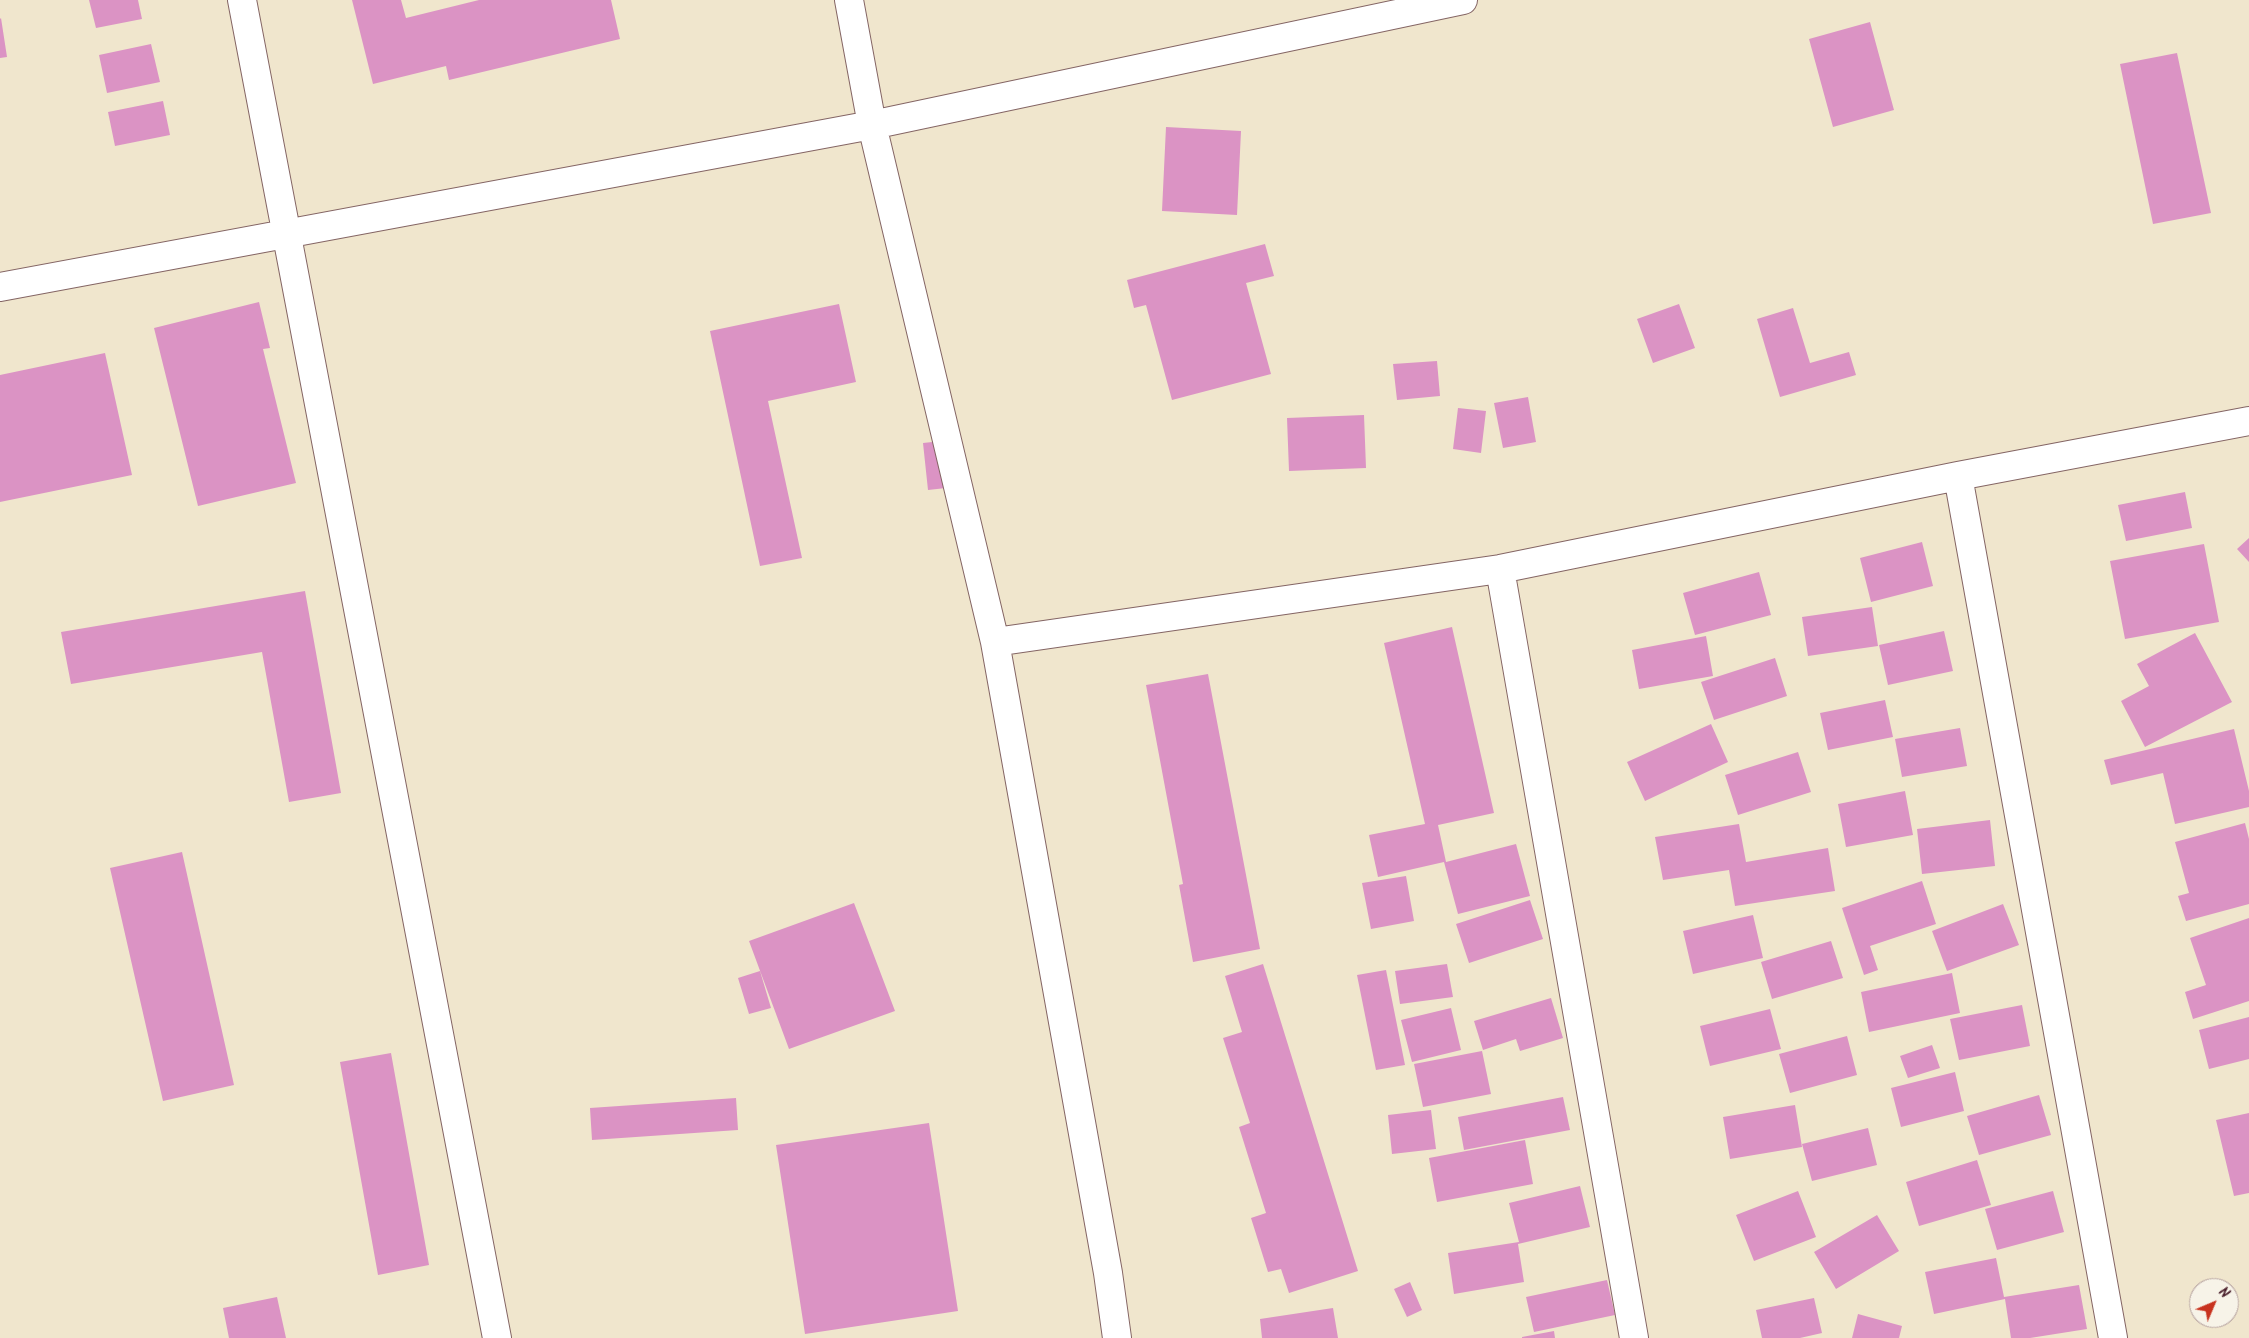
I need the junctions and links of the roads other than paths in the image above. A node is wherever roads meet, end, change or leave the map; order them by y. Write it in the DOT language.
graph roads {
  1 [pos="242,0"];
  2 [pos="849,0"];
  3 [pos="1463,0"];
  4 [pos="872,125"];
  5 [pos="286,232"];
  6 [pos="0,287"];
  7 [pos="2249,421"];
  8 [pos="1958,476"];
  9 [pos="1500,569"];
  10 [pos="995,642"];
  11 [pos="497,1338"];
  12 [pos="1117,1338"];
  13 [pos="1634,1338"];
  14 [pos="2113,1338"];
  1 -- 5 [label="street"];
  2 -- 4 [label="street"];
  3 -- 4 [label="street"];
  4 -- 5 [label="street"];
  4 -- 10 [label="street"];
  5 -- 6 [label="street"];
  5 -- 11 [label="street"];
  7 -- 8 [label="street"];
  8 -- 9 [label="street"];
  8 -- 14 [label="street"];
  9 -- 10 [label="street"];
  9 -- 13 [label="street"];
  10 -- 12 [label="street"];
}
